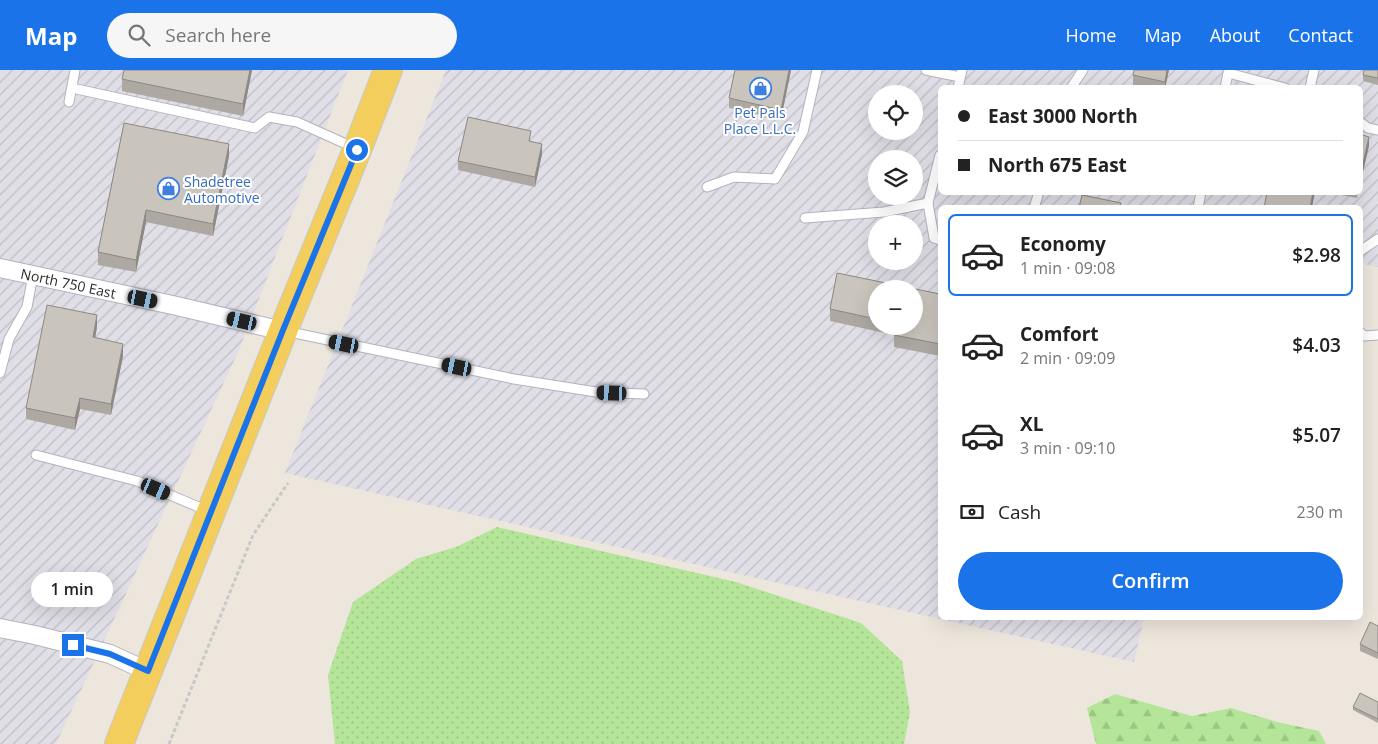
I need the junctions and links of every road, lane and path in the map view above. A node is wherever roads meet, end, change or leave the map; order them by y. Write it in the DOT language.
graph roads {
  1 [pos="75,70"];
  2 [pos="388,70"];
  3 [pos="817,70"];
  4 [pos="926,70"];
  5 [pos="1084,70"];
  6 [pos="1314,70"];
  7 [pos="961,74"];
  8 [pos="1073,85"];
  9 [pos="1226,85"];
  10 [pos="1274,85"];
  11 [pos="1311,85"];
  12 [pos="72,88"];
  13 [pos="68,102"];
  14 [pos="1363,124"];
  15 [pos="1378,130"];
  16 [pos="357,150"];
  17 [pos="938,164"];
  18 [pos="707,187"];
  19 [pos="928,203"];
  20 [pos="805,218"];
  21 [pos="938,239"];
  22 [pos="1378,239"];
  23 [pos="1363,248"];
  24 [pos="0,268"];
  25 [pos="33,275"];
  26 [pos="283,330"];
  27 [pos="1363,335"];
  28 [pos="1378,335"];
  29 [pos="0,373"];
  30 [pos="644,394"];
  31 [pos="36,455"];
  32 [pos="288,483"];
  33 [pos="211,512"];
  34 [pos="0,628"];
  35 [pos="148,671"];
  36 [pos="119,744"];
  37 [pos="169,744"];
  1 -- 12 [label="lane"];
  2 -- 16 [label="main road"];
  3 -- 18 [label="lane"];
  4 -- 7 [label="lane"];
  5 -- 8 [label="lane"];
  6 -- 11 [label="lane"];
  9 -- 10 [label="lane"];
  12 -- 13 [label="lane"];
  12 -- 16 [label="lane"];
  14 -- 15 [label="lane"];
  16 -- 26 [label="main road"];
  17 -- 19 [label="lane"];
  19 -- 20 [label="lane"];
  19 -- 21 [label="lane"];
  22 -- 23 [label="lane"];
  24 -- 25 [label="street, North 750 East"];
  25 -- 26 [label="street, North 750 East"];
  25 -- 29 [label="lane"];
  26 -- 30 [label="lane"];
  26 -- 33 [label="main road"];
  27 -- 28 [label="lane"];
  31 -- 33 [label="lane"];
  32 -- 37 [label="path"];
  33 -- 35 [label="main road"];
  34 -- 35 [label="street"];
  35 -- 36 [label="main road"];
}
